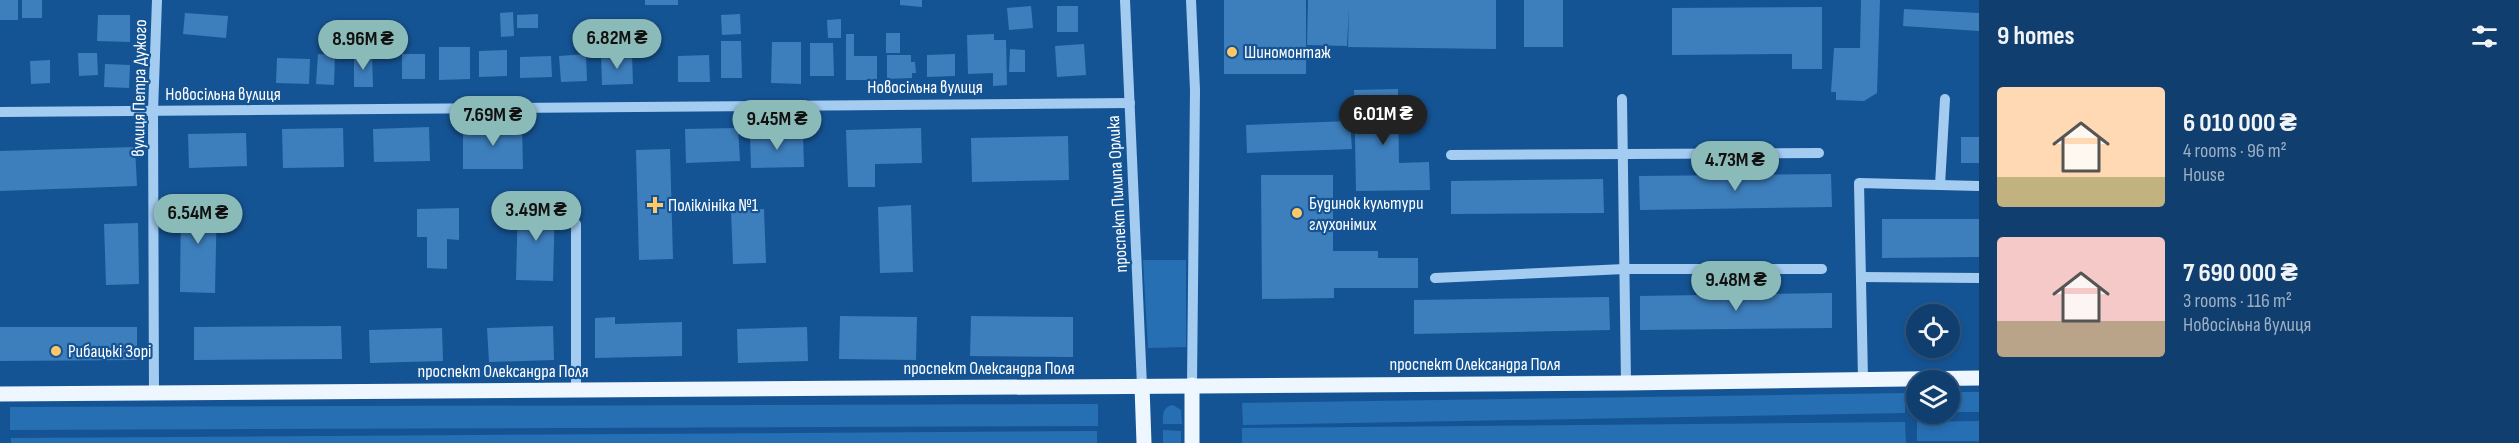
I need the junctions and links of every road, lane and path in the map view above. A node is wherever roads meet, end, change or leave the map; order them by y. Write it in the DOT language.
graph roads {
  1 [pos="158,0"];
  2 [pos="1125,0"];
  3 [pos="1191,0"];
  4 [pos="1622,99"];
  5 [pos="1945,99"];
  6 [pos="1130,103"];
  7 [pos="153,111"];
  8 [pos="0,112"];
  9 [pos="1819,153"];
  10 [pos="1623,154"];
  11 [pos="1451,155"];
  12 [pos="1940,185"];
  13 [pos="1979,186"];
  14 [pos="576,224"];
  15 [pos="1624,268"];
  16 [pos="1822,269"];
  17 [pos="1861,277"];
  18 [pos="1436,278"];
  19 [pos="1979,278"];
  20 [pos="1979,378"];
  21 [pos="1863,379"];
  22 [pos="1626,383"];
  23 [pos="1142,386"];
  24 [pos="1192,386"];
  25 [pos="576,390"];
  26 [pos="0,394"];
  27 [pos="154,394"];
  28 [pos="1144,443"];
  29 [pos="1192,443"];
  1 -- 7 [label="street, вулиця Петра Дужого"];
  2 -- 6 [label="street, проспект Пилипа Орлика"];
  3 -- 24 [label="street"];
  4 -- 10 [label="street"];
  5 -- 12 [label="street"];
  6 -- 7 [label="street, Новосільна вулиця"];
  6 -- 23 [label="street, проспект Пилипа Орлика"];
  7 -- 8 [label="street, Новосільна вулиця"];
  7 -- 27 [label="street, вулиця Петра Дужого"];
  9 -- 10 [label="street"];
  10 -- 11 [label="street"];
  10 -- 15 [label="street"];
  12 -- 13 [label="street"];
  12 -- 17 [label="street"];
  14 -- 25 [label="street"];
  15 -- 16 [label="street"];
  15 -- 18 [label="street"];
  15 -- 22 [label="street"];
  17 -- 19 [label="street"];
  17 -- 21 [label="street"];
  20 -- 21 [label="main road, проспект Олександра Поля"];
  21 -- 22 [label="main road, проспект Олександра Поля"];
  22 -- 24 [label="main road, проспект Олександра Поля"];
  23 -- 24 [label="main road, проспект Олександра Поля"];
  23 -- 25 [label="main road, проспект Олександра Поля"];
  23 -- 28 [label="main road"];
  24 -- 29 [label="main road"];
  25 -- 27 [label="main road, проспект Олександра Поля"];
  26 -- 27 [label="main road, проспект Олександра Поля"];
}
